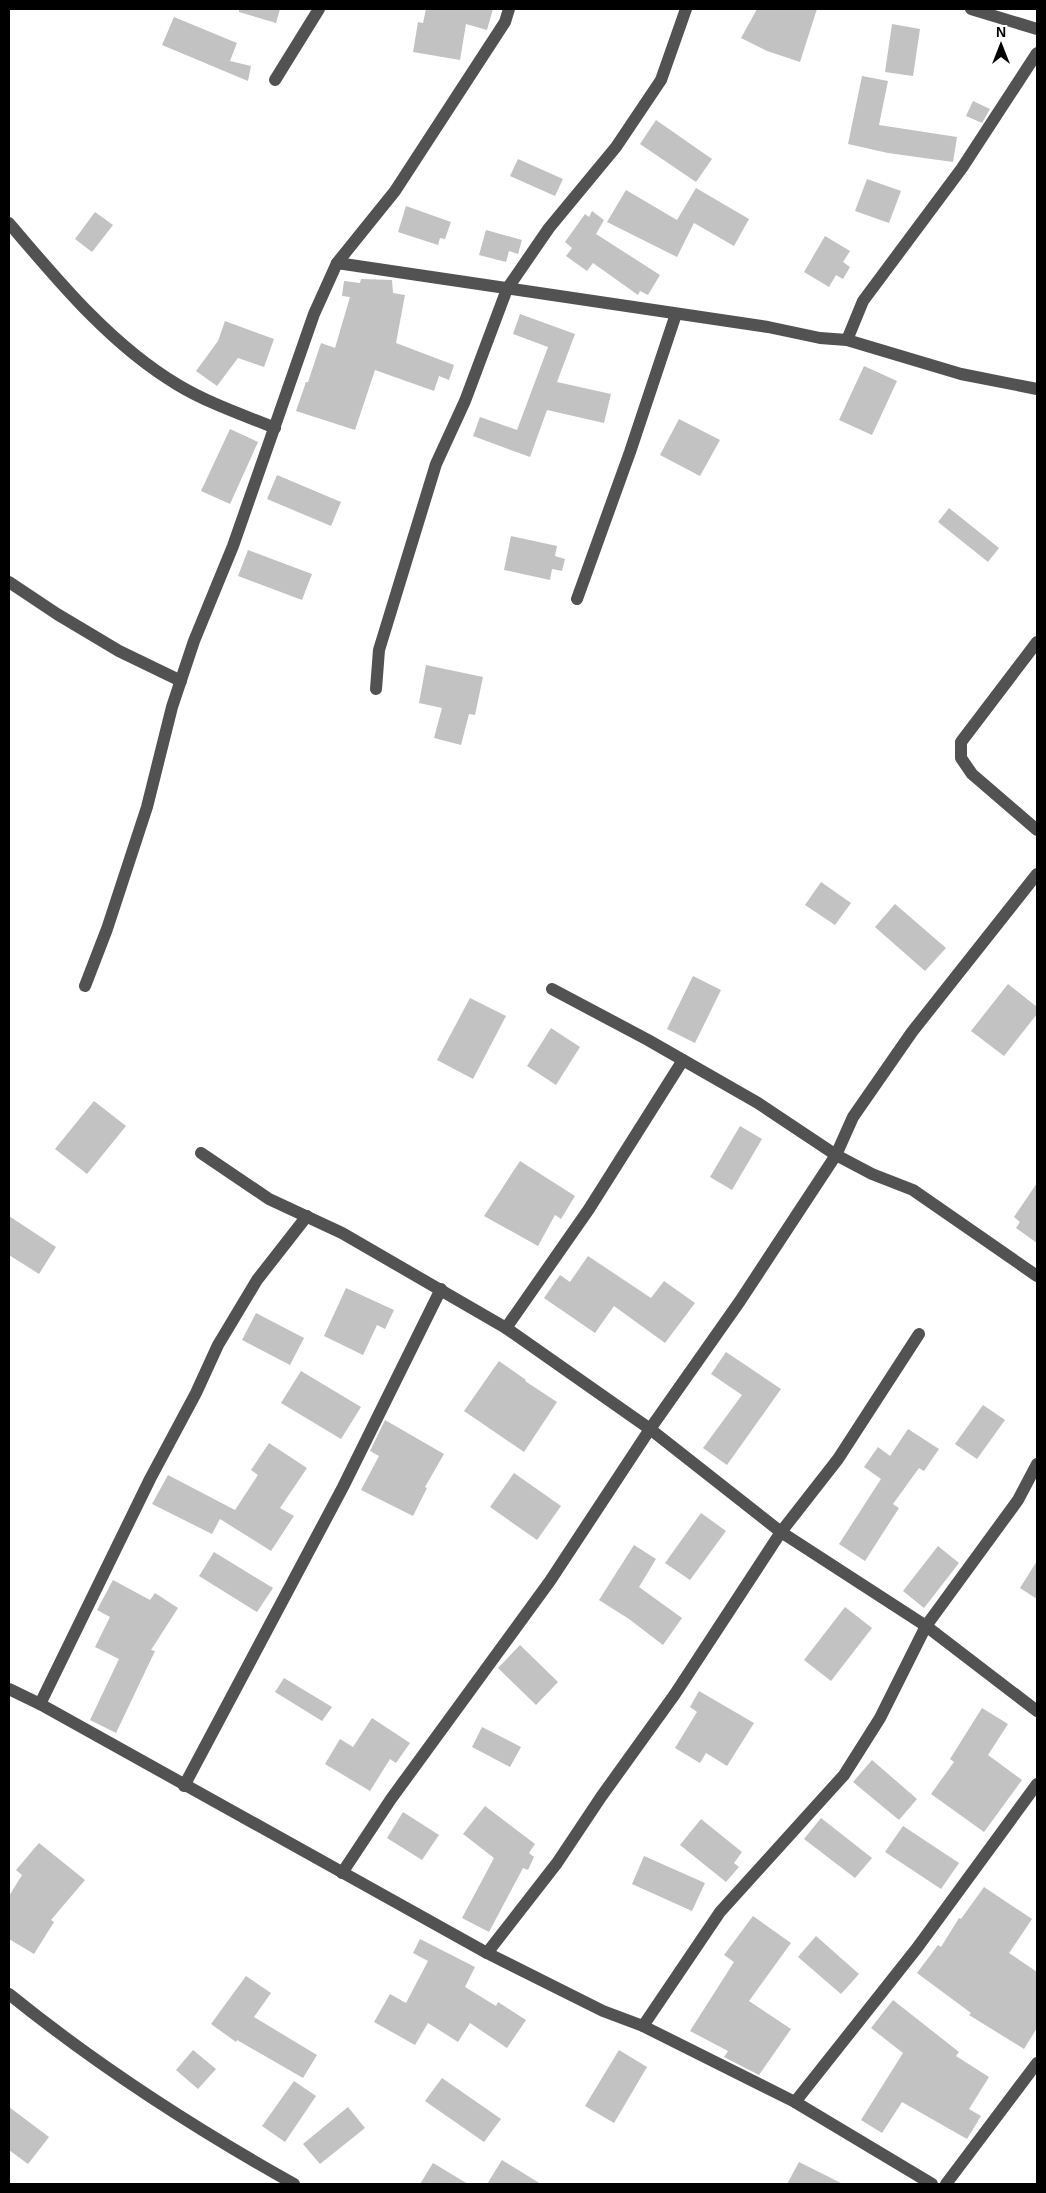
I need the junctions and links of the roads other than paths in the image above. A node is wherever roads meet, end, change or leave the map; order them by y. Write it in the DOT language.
graph roads {
  1 [pos="319,9"];
  2 [pos="510,9"];
  3 [pos="686,9"];
  4 [pos="972,9"];
  5 [pos="1037,28"];
  6 [pos="1037,53"];
  7 [pos="274,80"];
  8 [pos="9,223"];
  9 [pos="337,263"];
  10 [pos="507,288"];
  11 [pos="676,314"];
  12 [pos="847,340"];
  13 [pos="1037,389"];
  14 [pos="275,428"];
  15 [pos="9,582"];
  16 [pos="577,599"];
  17 [pos="1037,642"];
  18 [pos="181,681"];
  19 [pos="376,689"];
  20 [pos="1037,830"];
  21 [pos="1037,874"];
  22 [pos="85,986"];
  23 [pos="552,989"];
  24 [pos="683,1060"];
  25 [pos="201,1153"];
  26 [pos="836,1155"];
  27 [pos="307,1216"];
  28 [pos="1037,1276"];
  29 [pos="441,1289"];
  30 [pos="506,1328"];
  31 [pos="919,1334"];
  32 [pos="650,1429"];
  33 [pos="1037,1464"];
  34 [pos="781,1532"];
  35 [pos="926,1626"];
  36 [pos="9,1689"];
  37 [pos="40,1704"];
  38 [pos="1037,1711"];
  39 [pos="1037,1784"];
  40 [pos="184,1786"];
  41 [pos="342,1873"];
  42 [pos="487,1953"];
  43 [pos="9,1994"];
  44 [pos="643,2026"];
  45 [pos="1037,2063"];
  46 [pos="795,2102"];
  47 [pos="272,2179"];
  48 [pos="294,2184"];
  49 [pos="932,2184"];
  50 [pos="946,2184"];
  1 -- 7 [label="street"];
  2 -- 9 [label="street"];
  3 -- 10 [label="street"];
  4 -- 5 [label="street"];
  6 -- 12 [label="street"];
  8 -- 14 [label="street"];
  9 -- 10 [label="street"];
  9 -- 14 [label="street"];
  10 -- 11 [label="street"];
  10 -- 19 [label="street"];
  11 -- 12 [label="street"];
  11 -- 16 [label="street"];
  12 -- 13 [label="street"];
  14 -- 18 [label="street"];
  15 -- 18 [label="street"];
  17 -- 20 [label="street"];
  18 -- 22 [label="street"];
  21 -- 26 [label="street"];
  23 -- 24 [label="street"];
  24 -- 26 [label="street"];
  24 -- 30 [label="street"];
  25 -- 27 [label="street"];
  26 -- 28 [label="street"];
  26 -- 32 [label="street"];
  27 -- 29 [label="street"];
  27 -- 37 [label="street"];
  29 -- 30 [label="street"];
  29 -- 40 [label="street"];
  30 -- 32 [label="street"];
  31 -- 34 [label="street"];
  32 -- 34 [label="street"];
  32 -- 41 [label="street"];
  33 -- 35 [label="street"];
  34 -- 35 [label="street"];
  34 -- 42 [label="street"];
  35 -- 38 [label="street"];
  35 -- 44 [label="street"];
  36 -- 37 [label="street"];
  37 -- 40 [label="street"];
  39 -- 46 [label="street"];
  40 -- 41 [label="street"];
  41 -- 42 [label="street"];
  42 -- 44 [label="street"];
  43 -- 47 [label="street"];
  44 -- 46 [label="street"];
  45 -- 50 [label="street"];
  46 -- 49 [label="street"];
  47 -- 48 [label="street"];
}
